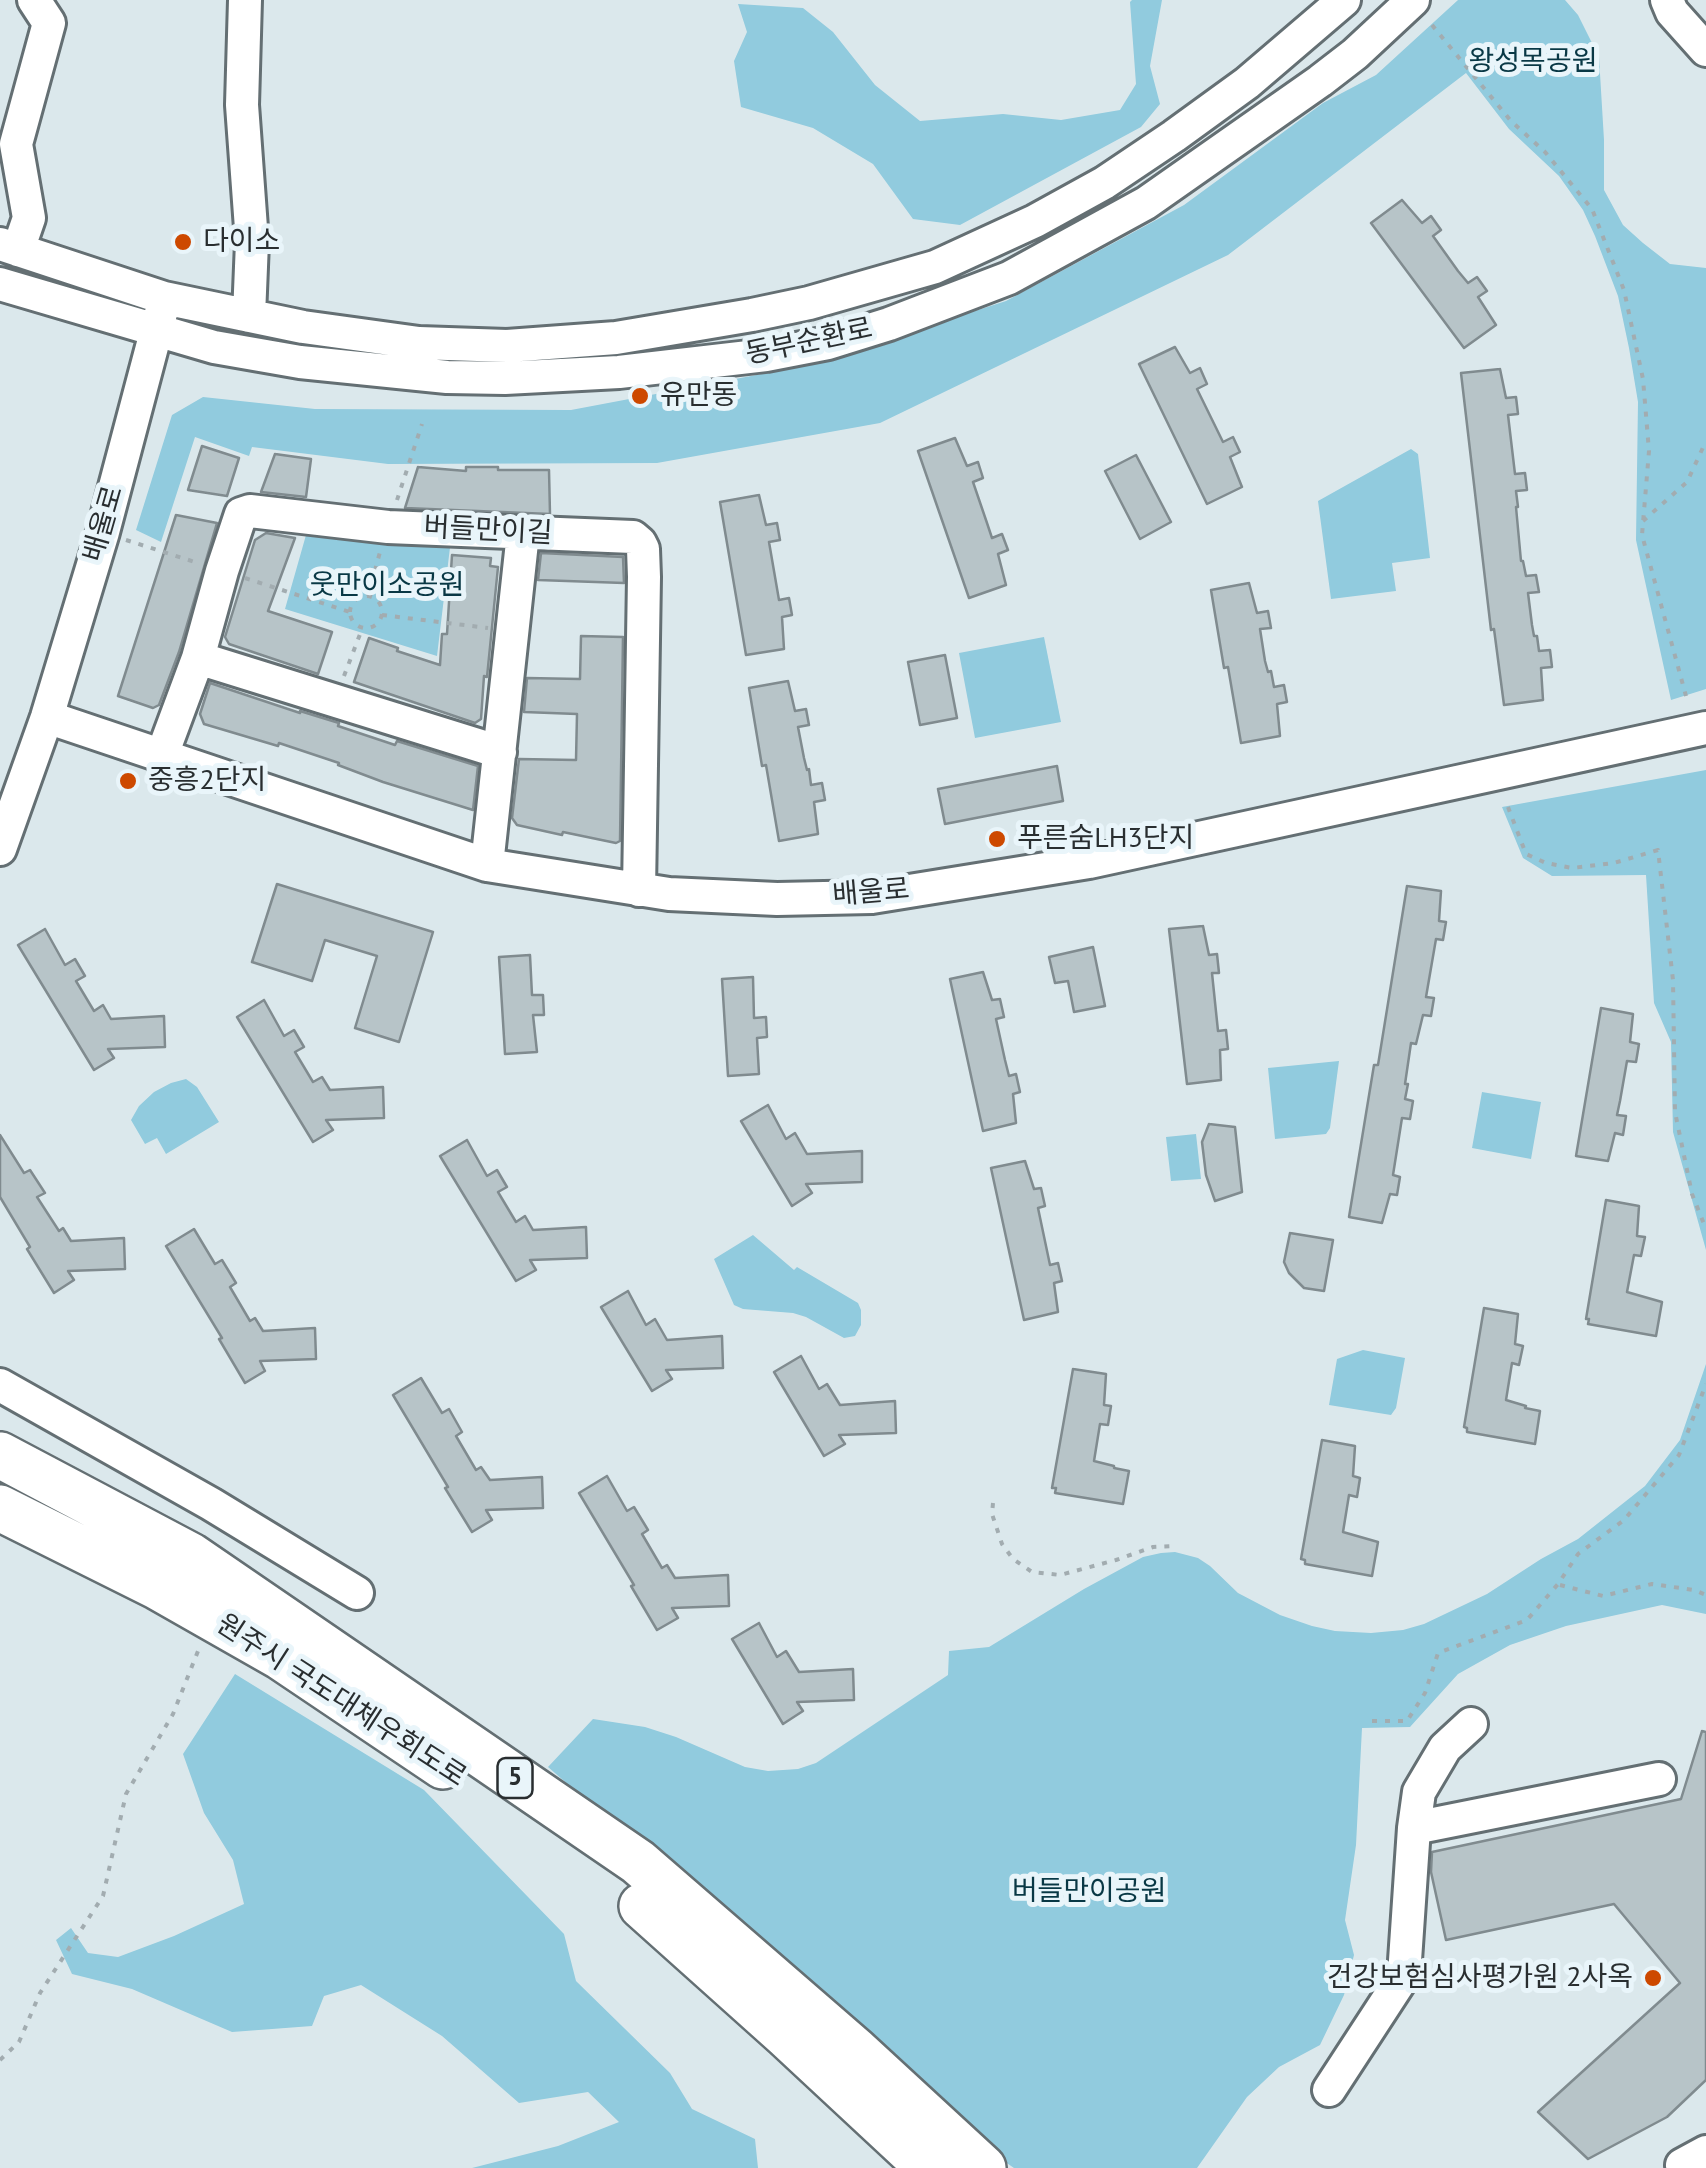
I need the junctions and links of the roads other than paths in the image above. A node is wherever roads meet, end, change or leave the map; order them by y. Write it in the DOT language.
graph roads {
  1 [pos="34,0"];
  2 [pos="245,0"];
  3 [pos="1344,0"];
  4 [pos="1667,0"];
  5 [pos="1422,12"];
  6 [pos="1706,50"];
  7 [pos="9,247"];
  8 [pos="0,284"];
  9 [pos="164,298"];
  10 [pos="249,316"];
  11 [pos="157,330"];
  12 [pos="523,533"];
  13 [pos="198,658"];
  14 [pos="47,717"];
  15 [pos="1706,728"];
  16 [pos="500,752"];
  17 [pos="162,755"];
  18 [pos="0,850"];
  19 [pos="486,865"];
  20 [pos="639,890"];
  21 [pos="0,1386"];
  22 [pos="0,1455"];
  23 [pos="0,1508"];
  24 [pos="357,1594"];
  25 [pos="1471,1724"];
  26 [pos="1659,1779"];
  27 [pos="1414,1828"];
  28 [pos="1329,2090"];
  29 [pos="928,2168"];
  30 [pos="983,2168"];
  1 -- 7 [label="street"];
  2 -- 10 [label="street"];
  3 -- 10 [label="street, 동부순환로"];
  4 -- 6 [label="street"];
  5 -- 11 [label="street, 동부순환로"];
  7 -- 9 [label="street, 동부순환로"];
  8 -- 11 [label="street, 동부순환로"];
  9 -- 10 [label="street, 동부순환로"];
  9 -- 11 [label="street, 배울로"];
  11 -- 14 [label="street, 배울로"];
  12 -- 13 [label="street, 버들만이길"];
  12 -- 16 [label="street"];
  12 -- 20 [label="street, 버들만이길"];
  13 -- 16 [label="street"];
  13 -- 17 [label="street, 버들만이길"];
  14 -- 17 [label="street, 배울로"];
  14 -- 18 [label="street, 배울로"];
  15 -- 20 [label="street, 배울로"];
  16 -- 19 [label="street"];
  17 -- 19 [label="street, 배울로"];
  19 -- 20 [label="street, 배울로"];
  21 -- 24 [label="street"];
  22 -- 30 [label="highway, 5"];
  23 -- 29 [label="highway, 원주시 국도대체우회도로 / 5"];
  25 -- 27 [label="street"];
  26 -- 27 [label="street"];
  27 -- 28 [label="street"];
}
